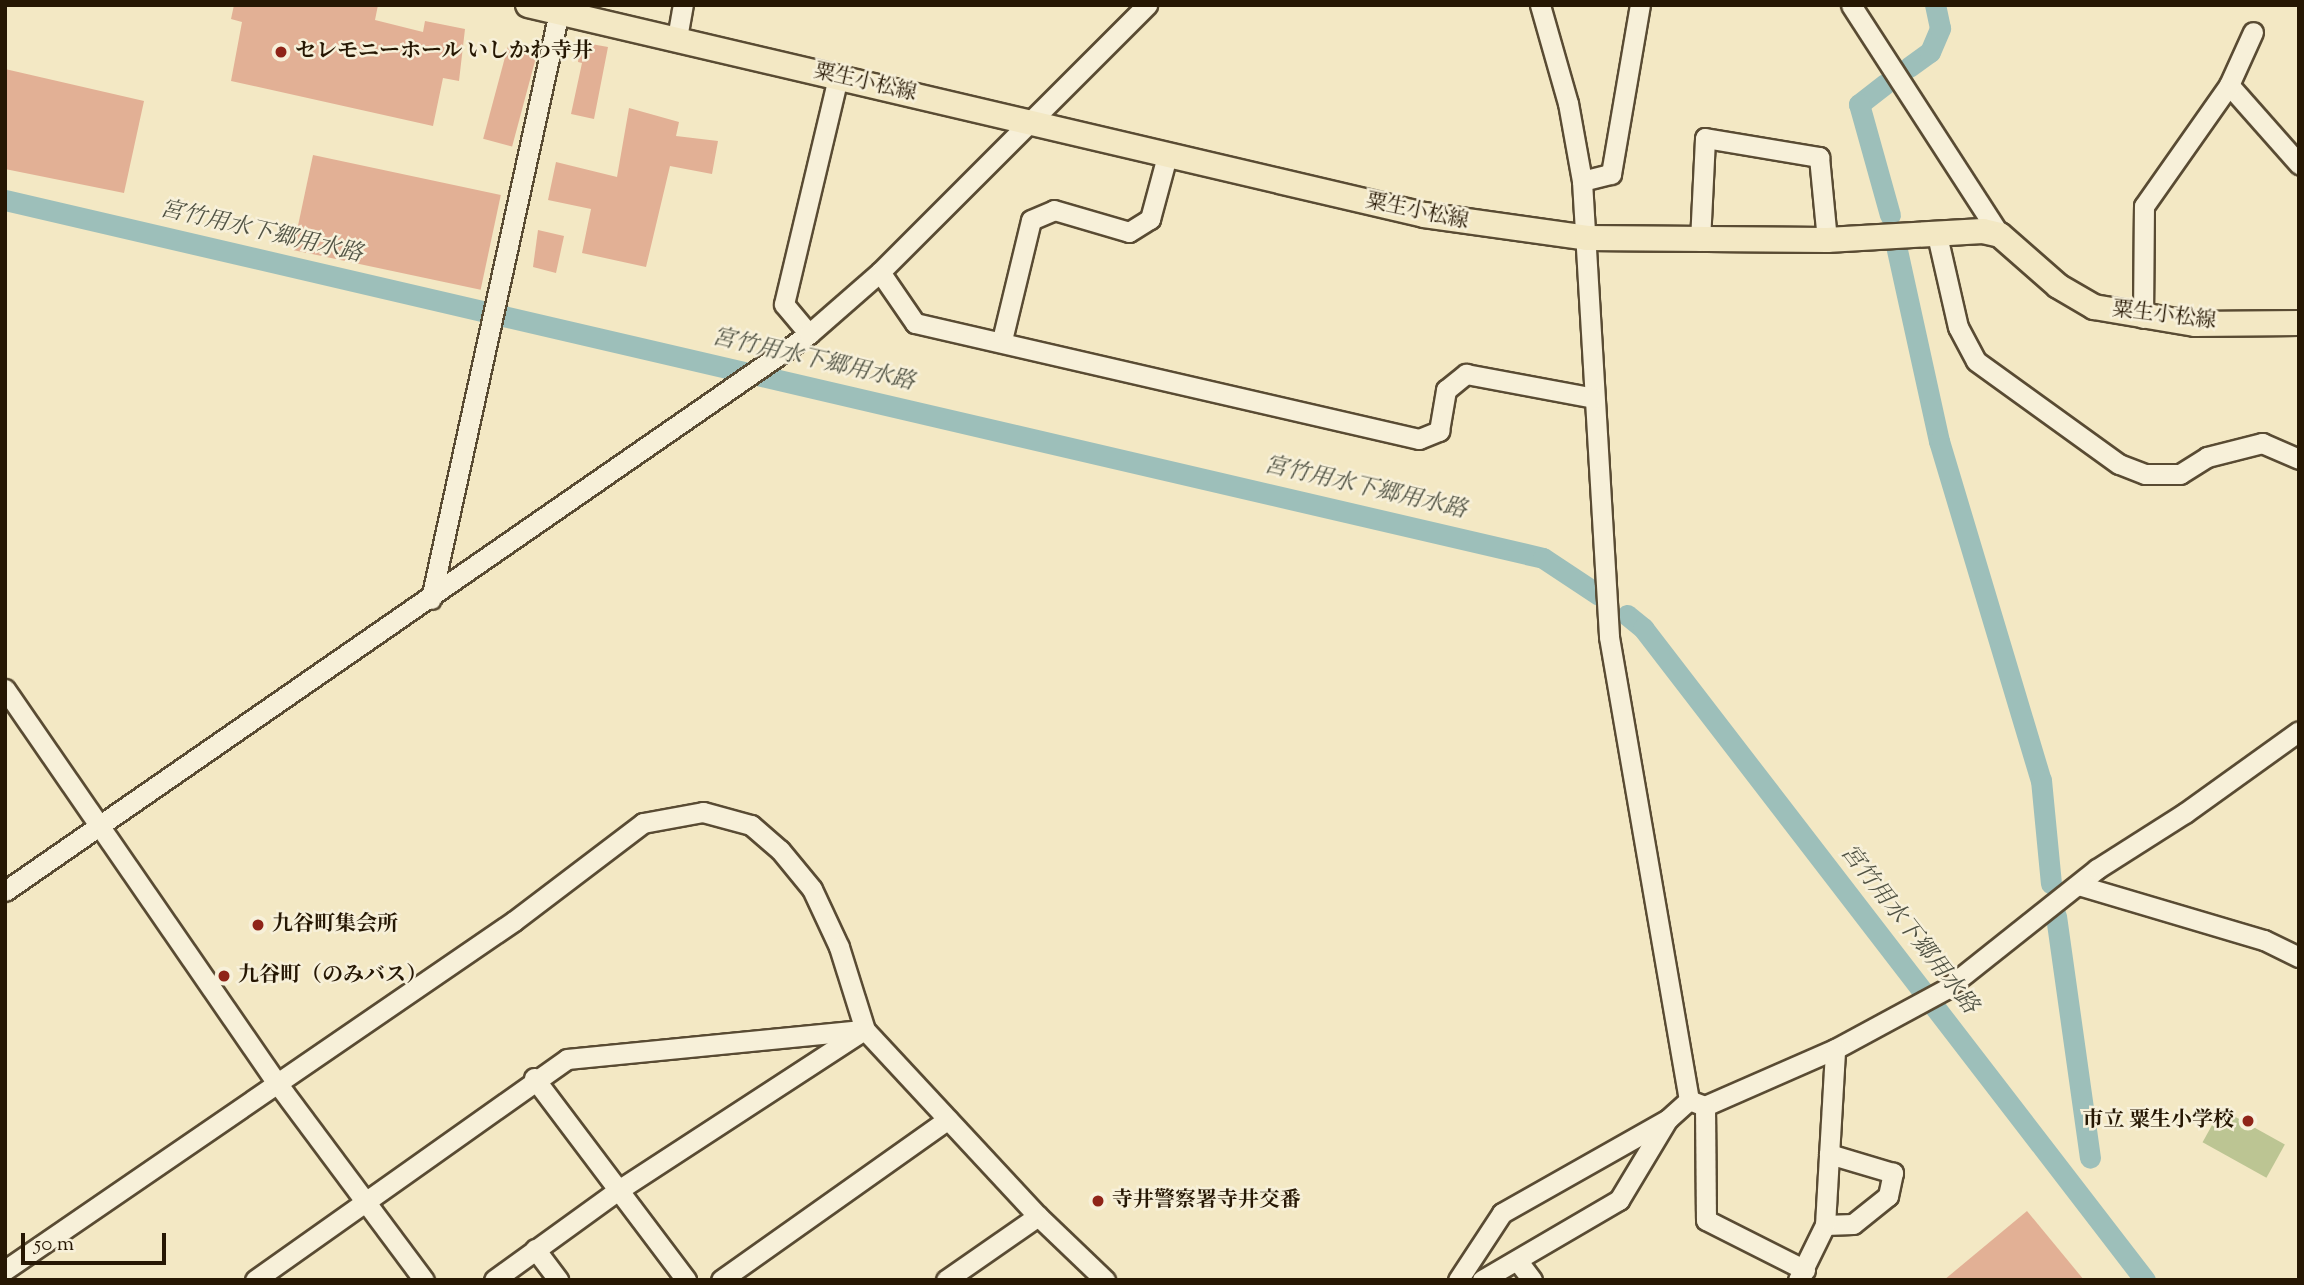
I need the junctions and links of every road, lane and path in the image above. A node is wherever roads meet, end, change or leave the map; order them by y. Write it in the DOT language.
graph roads {
  1 [pos="528,5"];
  2 [pos="683,5"];
  3 [pos="1147,5"];
  4 [pos="1540,5"];
  5 [pos="1640,5"];
  6 [pos="1851,5"];
  7 [pos="559,12"];
  8 [pos="2253,32"];
  9 [pos="677,38"];
  10 [pos="838,77"];
  11 [pos="2229,85"];
  12 [pos="1029,122"];
  13 [pos="1167,156"];
  14 [pos="2299,163"];
  15 [pos="1582,181"];
  16 [pos="1936,231"];
  17 [pos="2000,234"];
  18 [pos="1587,238"];
  19 [pos="1827,240"];
  20 [pos="1700,241"];
  21 [pos="880,272"];
  22 [pos="2143,318"];
  23 [pos="2299,323"];
  24 [pos="809,334"];
  25 [pos="1002,340"];
  26 [pos="1594,398"];
  27 [pos="2299,459"];
  28 [pos="431,599"];
  29 [pos="5,689"];
  30 [pos="2299,732"];
  31 [pos="99,826"];
  32 [pos="2078,885"];
  33 [pos="5,891"];
  34 [pos="2299,957"];
  35 [pos="865,1030"];
  36 [pos="1835,1049"];
  37 [pos="534,1078"];
  38 [pos="277,1083"];
  39 [pos="1697,1103"];
  40 [pos="948,1119"];
  41 [pos="1668,1119"];
  42 [pos="1829,1154"];
  43 [pos="617,1191"];
  44 [pos="366,1202"];
  45 [pos="1038,1216"];
  46 [pos="1825,1225"];
  47 [pos="535,1249"];
  48 [pos="1517,1259"];
  49 [pos="5,1270"];
  50 [pos="1801,1275"];
  51 [pos="255,1280"];
  52 [pos="424,1280"];
  53 [pos="494,1280"];
  54 [pos="558,1280"];
  55 [pos="686,1280"];
  56 [pos="721,1280"];
  57 [pos="946,1280"];
  58 [pos="1105,1280"];
  59 [pos="1458,1280"];
  60 [pos="1482,1280"];
  61 [pos="1532,1280"];
  1 -- 7 [label="main road, 粟生小松線"];
  2 -- 9 [label="street"];
  3 -- 12 [label="street"];
  4 -- 15 [label="street"];
  5 -- 15 [label="street"];
  6 -- 17 [label="street"];
  7 -- 9 [label="main road, 粟生小松線"];
  7 -- 28 [label="street"];
  8 -- 11 [label="street"];
  9 -- 10 [label="main road, 粟生小松線"];
  10 -- 12 [label="main road, 粟生小松線"];
  10 -- 24 [label="street"];
  11 -- 14 [label="street"];
  11 -- 22 [label="street"];
  12 -- 13 [label="main road, 粟生小松線"];
  12 -- 21 [label="street"];
  13 -- 18 [label="main road, 粟生小松線"];
  13 -- 25 [label="street"];
  15 -- 18 [label="street"];
  16 -- 17 [label="main road, 粟生小松線"];
  16 -- 19 [label="main road, 粟生小松線"];
  16 -- 27 [label="street"];
  17 -- 22 [label="main road, 粟生小松線"];
  18 -- 20 [label="main road, 粟生小松線"];
  18 -- 26 [label="street"];
  19 -- 20 [label="main road, 粟生小松線"];
  19 -- 20 [label="street"];
  21 -- 24 [label="street"];
  21 -- 25 [label="street"];
  22 -- 23 [label="main road, 粟生小松線"];
  24 -- 28 [label="street"];
  25 -- 26 [label="street"];
  26 -- 39 [label="street"];
  28 -- 31 [label="street"];
  29 -- 31 [label="street"];
  30 -- 32 [label="street"];
  31 -- 33 [label="street"];
  31 -- 38 [label="street"];
  32 -- 34 [label="street"];
  32 -- 36 [label="street"];
  35 -- 37 [label="street"];
  35 -- 38 [label="street"];
  35 -- 40 [label="street"];
  35 -- 43 [label="street"];
  36 -- 39 [label="street"];
  36 -- 42 [label="street"];
  37 -- 43 [label="street"];
  37 -- 44 [label="street"];
  38 -- 44 [label="street"];
  38 -- 49 [label="street"];
  39 -- 41 [label="street"];
  39 -- 50 [label="street"];
  40 -- 45 [label="street"];
  40 -- 56 [label="street"];
  41 -- 48 [label="street"];
  41 -- 59 [label="street"];
  42 -- 46 [label="street"];
  42 -- 46 [label="street"];
  43 -- 47 [label="street"];
  43 -- 55 [label="street"];
  44 -- 51 [label="street"];
  44 -- 52 [label="street"];
  45 -- 57 [label="street"];
  45 -- 58 [label="street"];
  46 -- 50 [label="street"];
  47 -- 53 [label="street"];
  47 -- 54 [label="street"];
  48 -- 60 [label="street"];
  48 -- 61 [label="street"];
}
